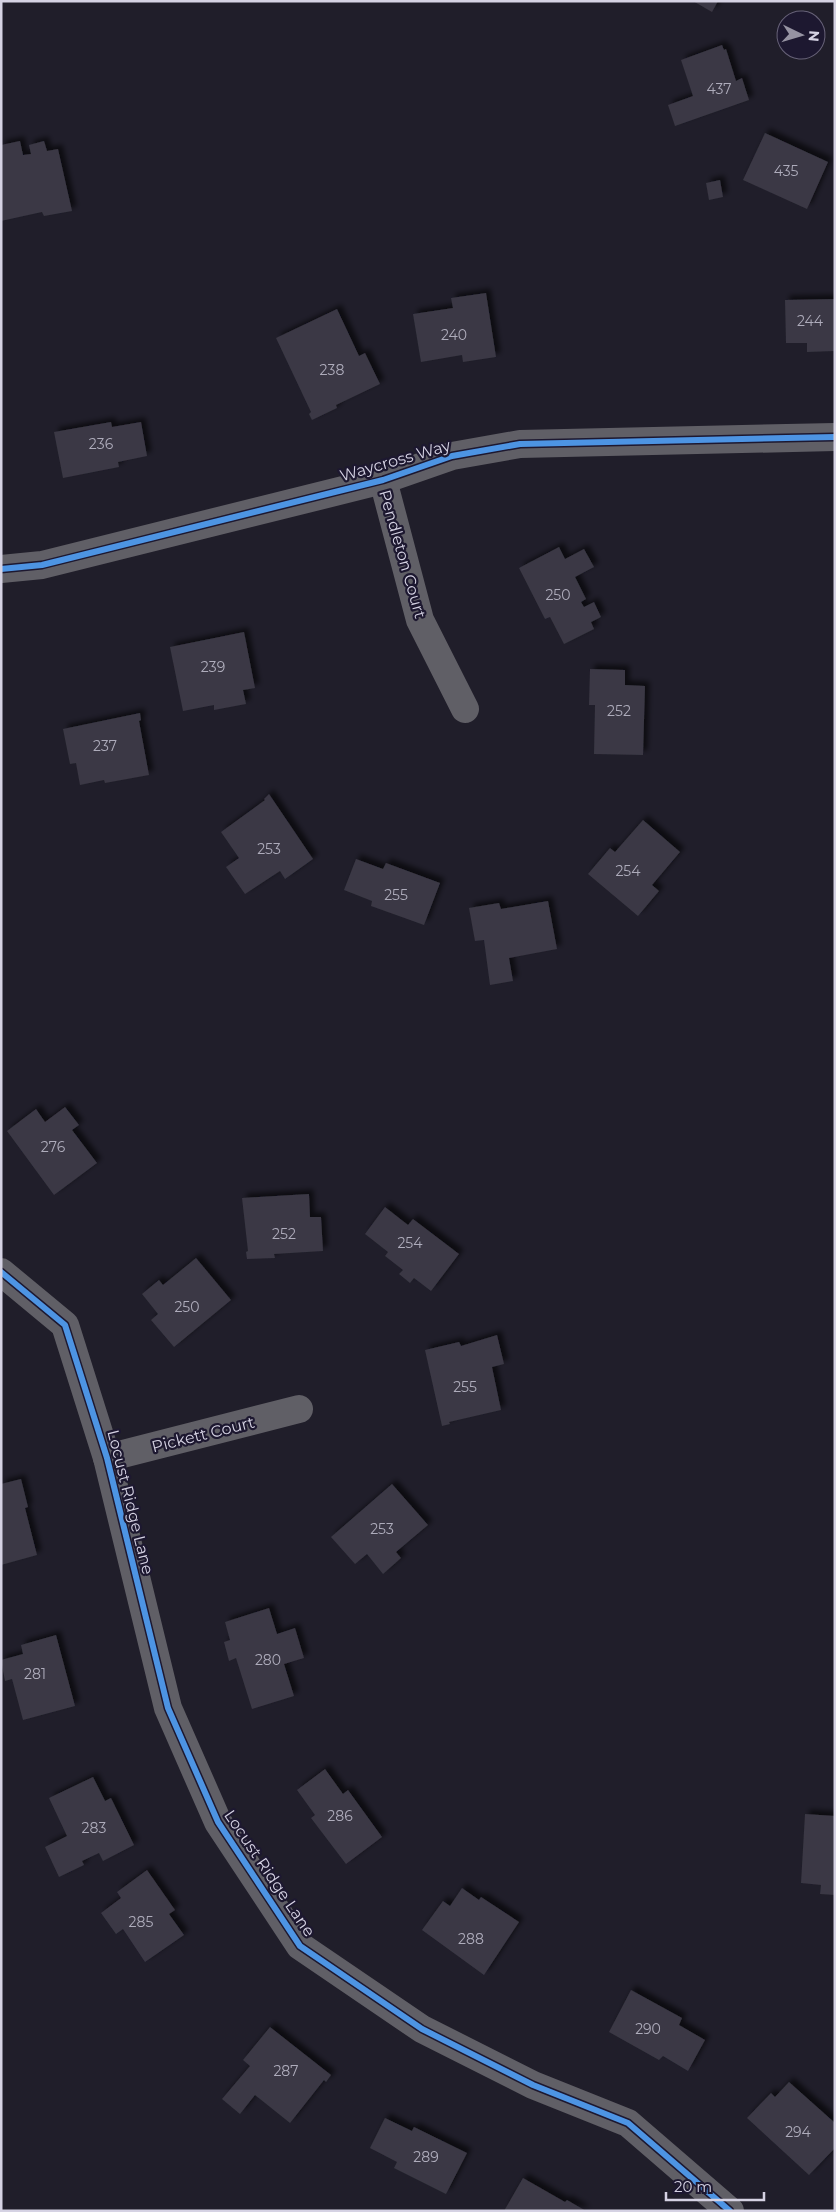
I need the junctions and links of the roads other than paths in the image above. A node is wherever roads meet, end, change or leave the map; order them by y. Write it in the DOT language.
graph roads {
  1 [pos="835,437"];
  2 [pos="382,480"];
  3 [pos="1,569"];
  4 [pos="464,709"];
  5 [pos="1,1272"];
  6 [pos="299,1409"];
  7 [pos="107,1458"];
  8 [pos="730,2211"];
  1 -- 2 [label="street, Waycross Way"];
  2 -- 3 [label="street, Waycross Way"];
  2 -- 4 [label="street, Pendleton Court"];
  5 -- 7 [label="street, Locust Ridge Lane"];
  6 -- 7 [label="street, Pickett Court"];
  7 -- 8 [label="street, Locust Ridge Lane"];
}
